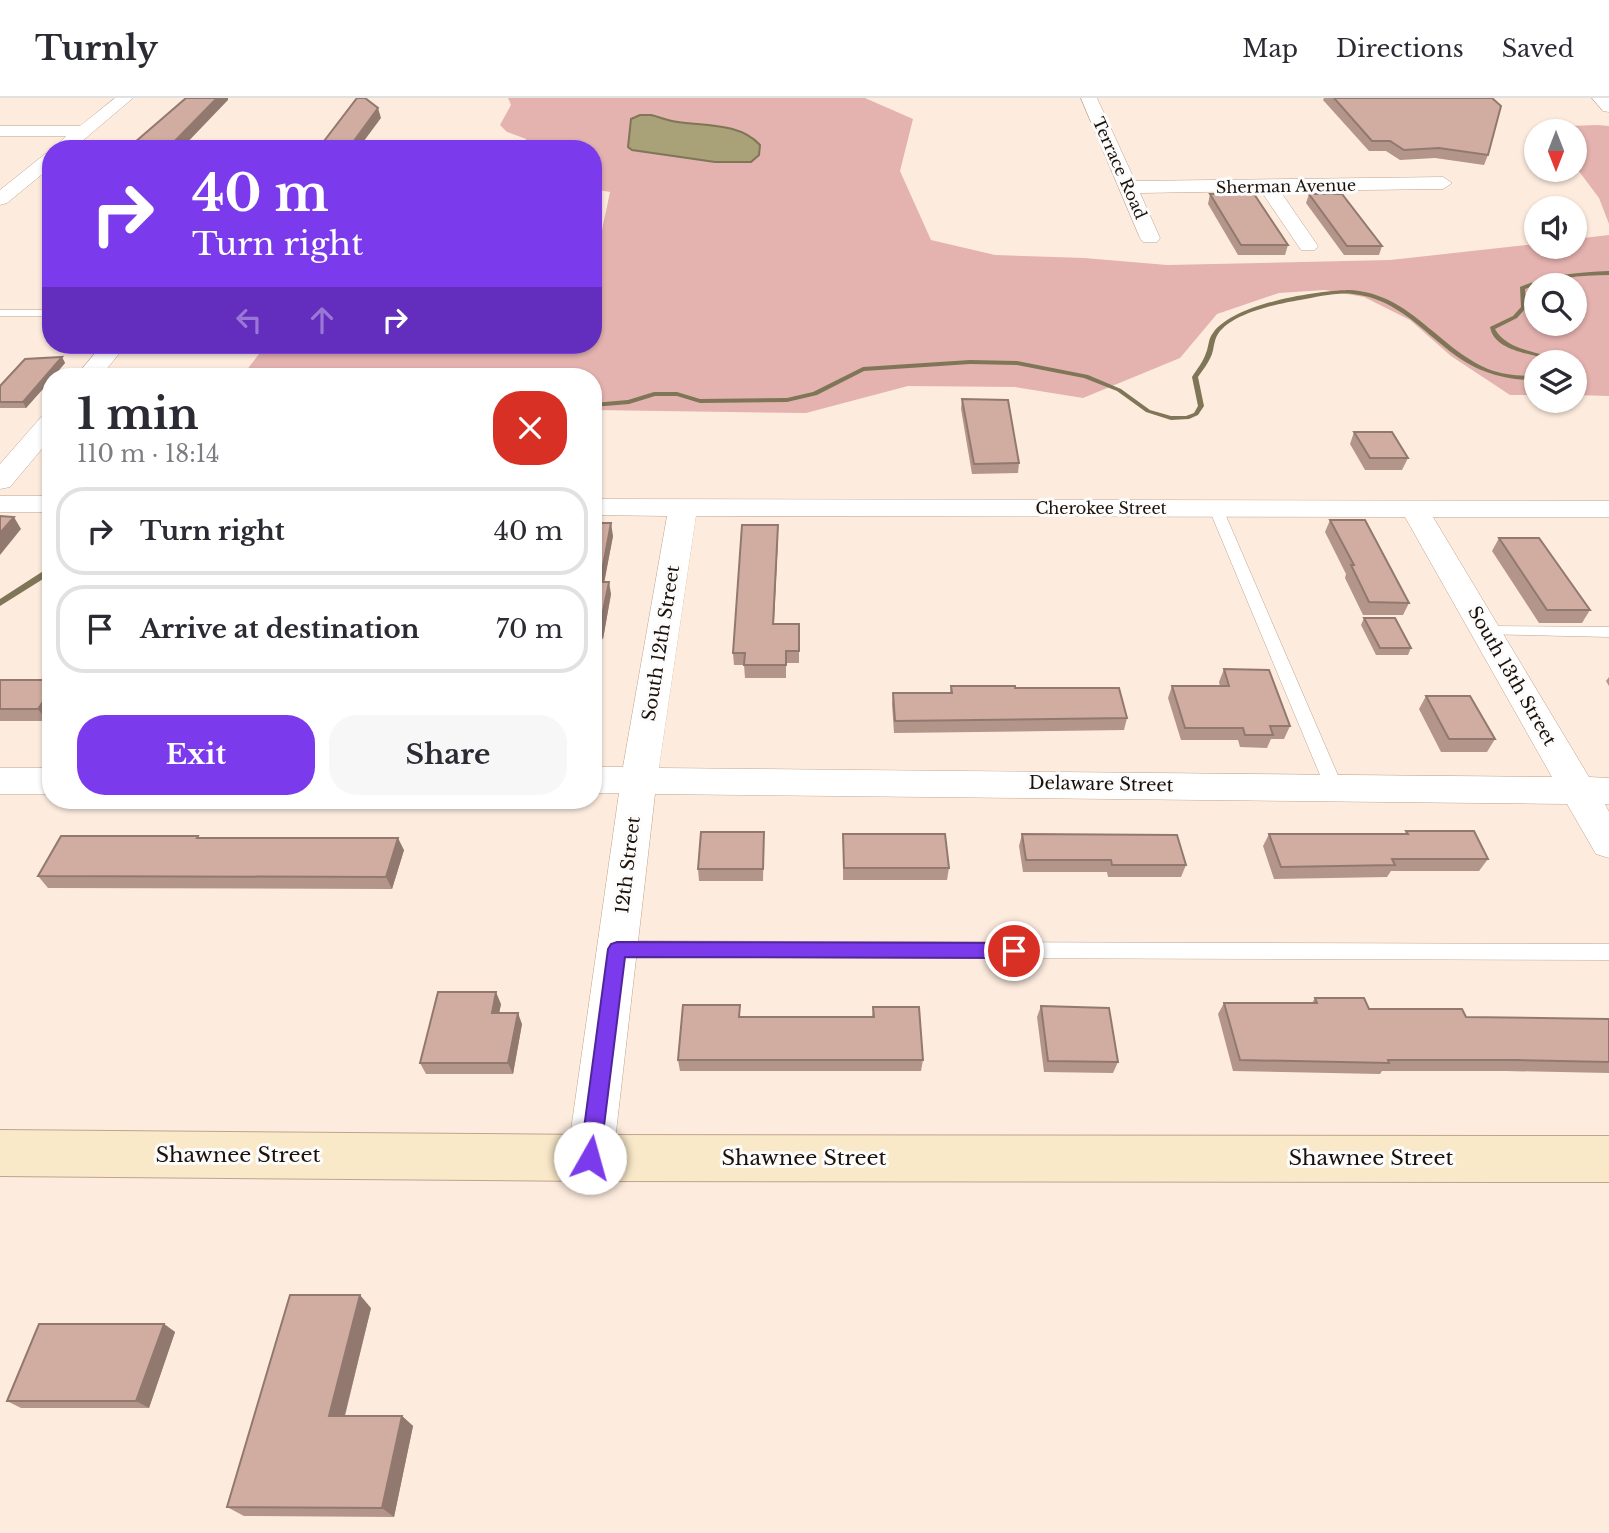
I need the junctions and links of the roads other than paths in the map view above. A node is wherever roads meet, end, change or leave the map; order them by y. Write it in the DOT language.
graph roads {
  1 [pos="125,98"];
  2 [pos="1089,98"];
  3 [pos="1600,98"];
  4 [pos="1609,107"];
  5 [pos="0,131"];
  6 [pos="82,131"];
  7 [pos="72,140"];
  8 [pos="42,170"];
  9 [pos="1443,183"];
  10 [pos="1129,187"];
  11 [pos="1268,187"];
  12 [pos="0,200"];
  13 [pos="1150,238"];
  14 [pos="1308,246"];
  15 [pos="42,314"];
  16 [pos="8,316"];
  17 [pos="106,354"];
  18 [pos="95,368"];
  19 [pos="42,432"];
  20 [pos="0,481"];
  21 [pos="0,504"];
  22 [pos="42,504"];
  23 [pos="602,507"];
  24 [pos="683,507"];
  25 [pos="1216,509"];
  26 [pos="1414,509"];
  27 [pos="1609,509"];
  28 [pos="1486,631"];
  29 [pos="1609,632"];
  30 [pos="602,780"];
  31 [pos="639,780"];
  32 [pos="0,781"];
  33 [pos="42,781"];
  34 [pos="1334,786"];
  35 [pos="1594,791"];
  36 [pos="1609,844"];
  37 [pos="617,949"];
  38 [pos="1609,952"];
  39 [pos="0,1153"];
  40 [pos="590,1158"];
  41 [pos="1609,1159"];
  1 -- 6 [label="street"];
  2 -- 10 [label="street, Terrace Road"];
  3 -- 4 [label="street"];
  5 -- 6 [label="street"];
  6 -- 7 [label="street"];
  8 -- 12 [label="street"];
  9 -- 11 [label="street, Sherman Avenue"];
  10 -- 11 [label="street, Sherman Avenue"];
  10 -- 13 [label="street, Terrace Road"];
  11 -- 14 [label="street"];
  15 -- 16 [label="lane"];
  17 -- 18 [label="street"];
  19 -- 20 [label="street"];
  21 -- 22 [label="street"];
  23 -- 24 [label="street, Cherokee Street"];
  24 -- 25 [label="street, Cherokee Street"];
  24 -- 31 [label="street, South 12th Street"];
  25 -- 26 [label="street, Cherokee Street"];
  25 -- 34 [label="lane"];
  26 -- 27 [label="street, Cherokee Street"];
  26 -- 28 [label="street, South 13th Street"];
  28 -- 29 [label="lane"];
  28 -- 35 [label="street, South 13th Street"];
  30 -- 31 [label="street, Delaware Street"];
  31 -- 34 [label="street, Delaware Street"];
  31 -- 37 [label="street, 12th Street"];
  32 -- 33 [label="street"];
  34 -- 35 [label="street, Delaware Street"];
  35 -- 36 [label="street, South 13th Street"];
  37 -- 38 [label="lane"];
  37 -- 40 [label="street, 12th Street"];
  39 -- 40 [label="street, Shawnee Street"];
  40 -- 41 [label="street, Shawnee Street"];
}
